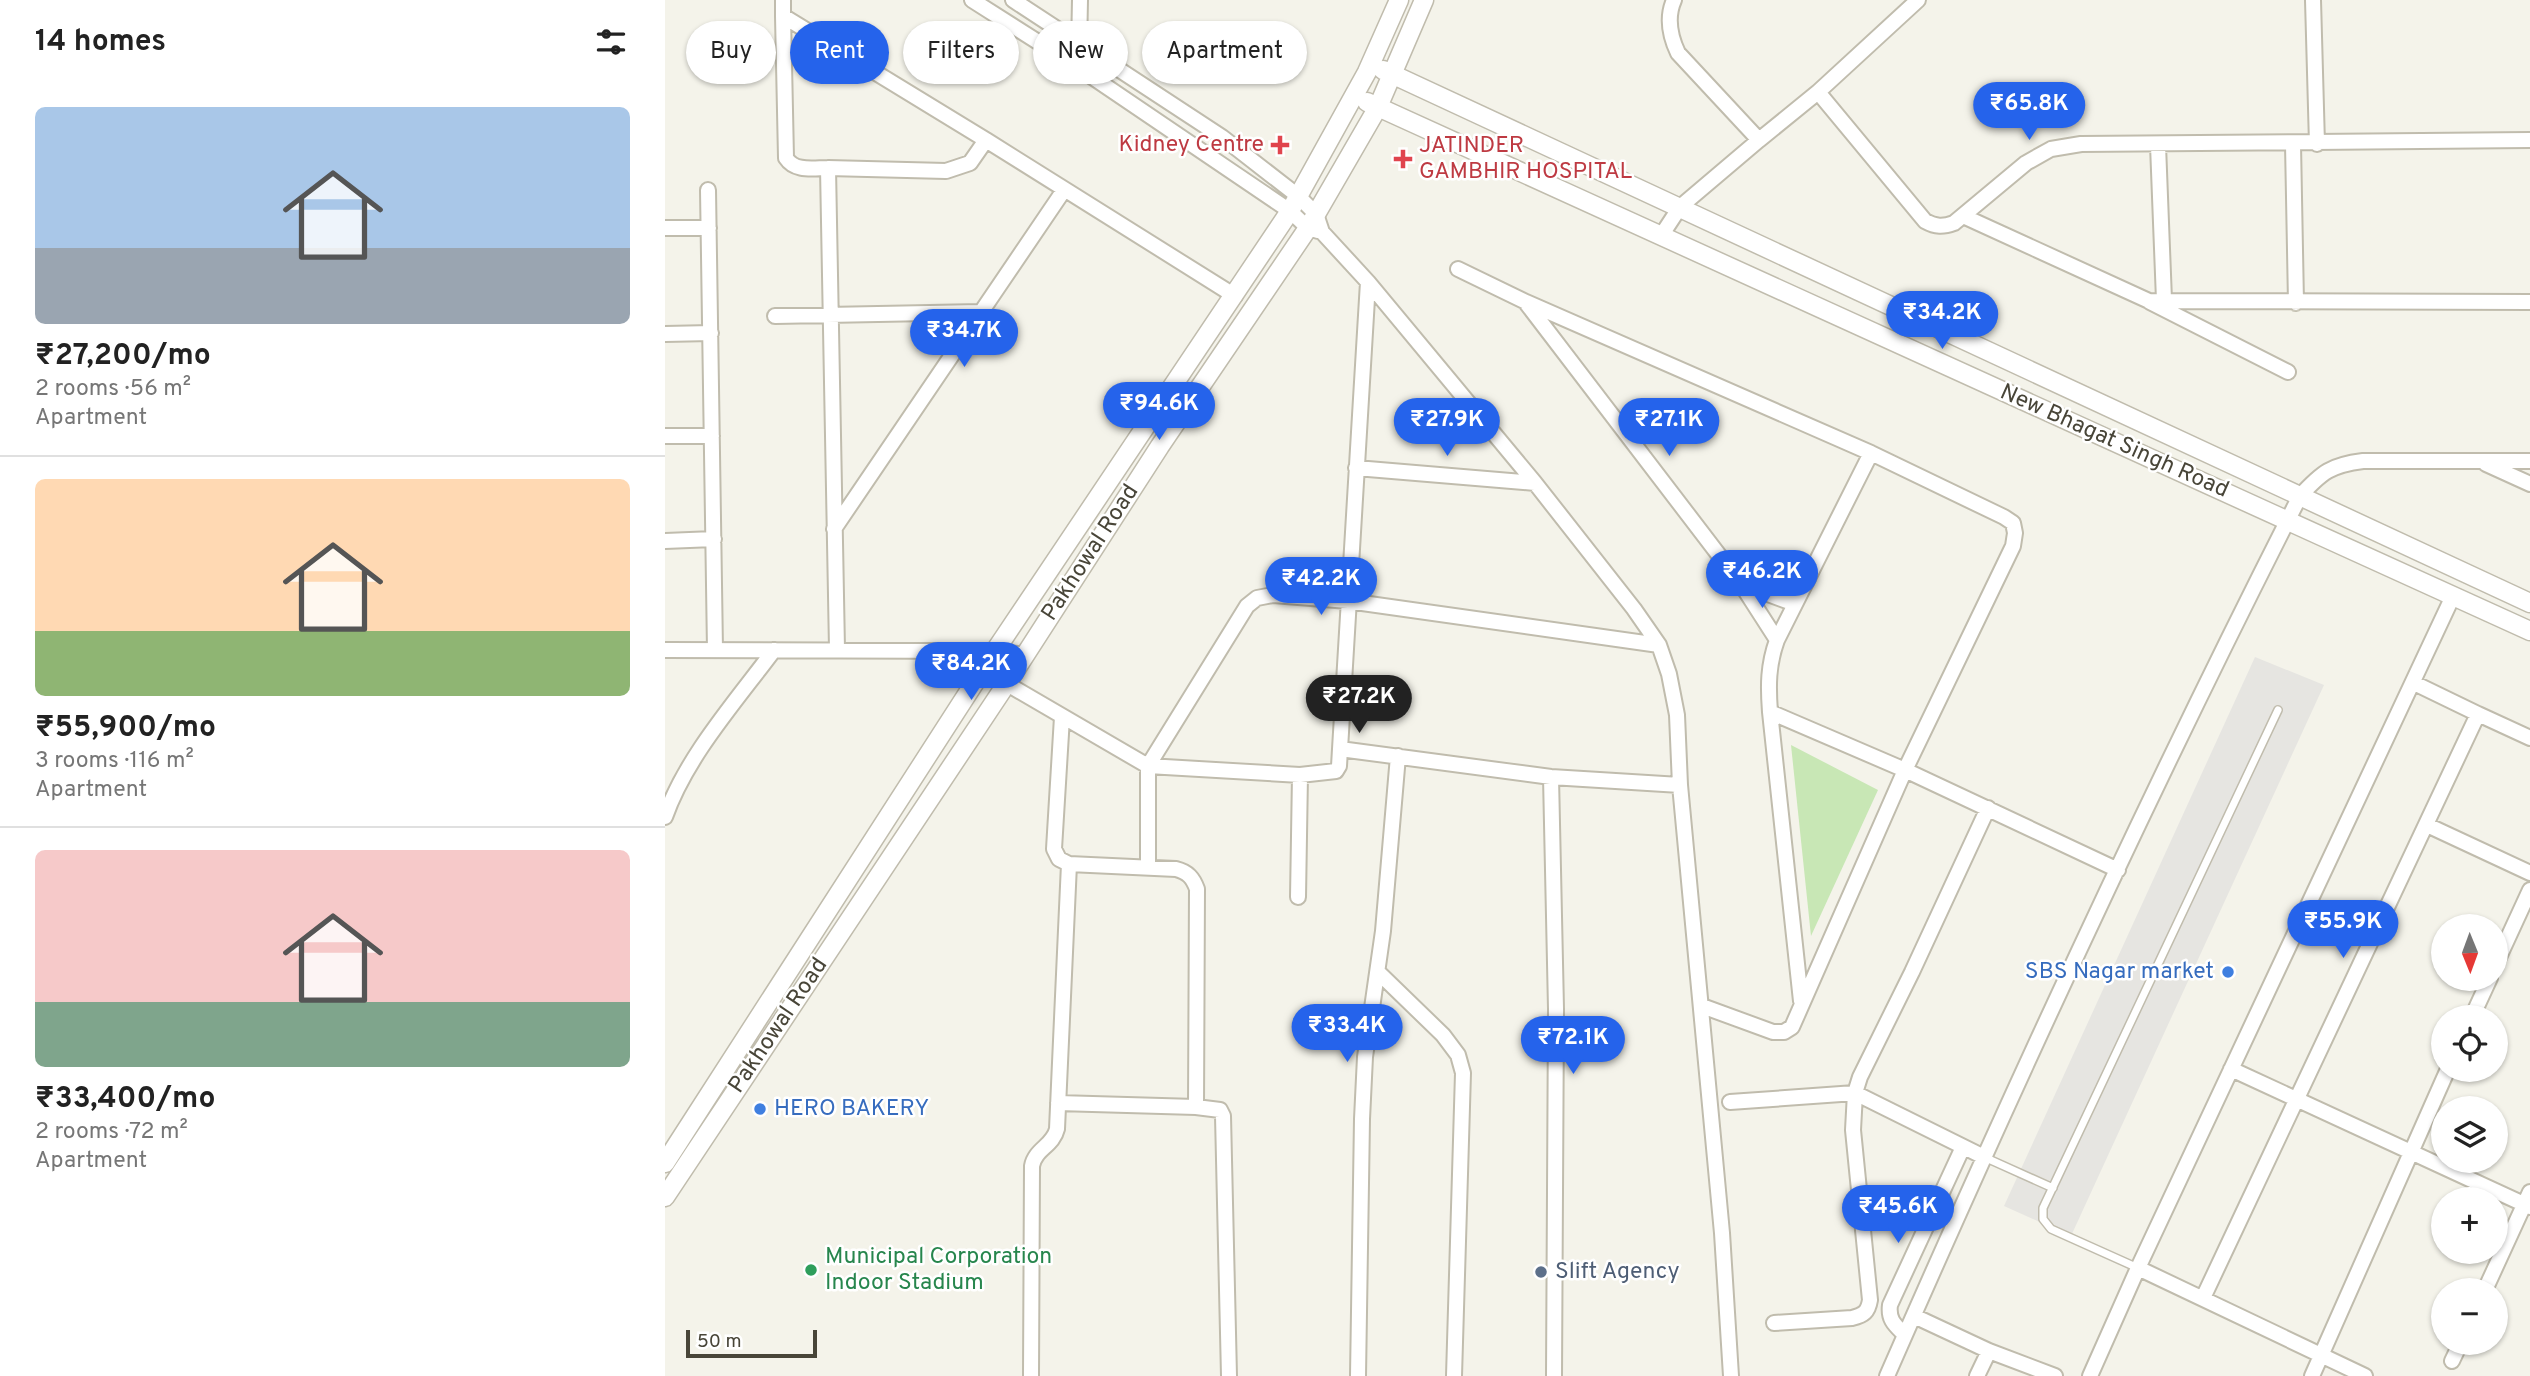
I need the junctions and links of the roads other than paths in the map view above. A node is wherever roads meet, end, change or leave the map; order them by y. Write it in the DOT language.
graph roads {
  1 [pos="783,0"];
  2 [pos="972,0"];
  3 [pos="1013,0"];
  4 [pos="1080,0"];
  5 [pos="1399,0"];
  6 [pos="1424,0"];
  7 [pos="1674,0"];
  8 [pos="1919,0"];
  9 [pos="2313,0"];
  10 [pos="783,16"];
  11 [pos="1044,21"];
  12 [pos="1080,21"];
  13 [pos="1033,39"];
  14 [pos="1371,64"];
  15 [pos="1392,75"];
  16 [pos="1128,76"];
  17 [pos="1104,84"];
  18 [pos="1818,92"];
  19 [pos="1354,96"];
  20 [pos="1378,107"];
  21 [pos="986,140"];
  22 [pos="1759,140"];
  23 [pos="2530,141"];
  24 [pos="2294,144"];
  25 [pos="2318,144"];
  26 [pos="2158,145"];
  27 [pos="828,168"];
  28 [pos="708,190"];
  29 [pos="1064,190"];
  30 [pos="1294,204"];
  31 [pos="1680,207"];
  32 [pos="1963,216"];
  33 [pos="1316,225"];
  34 [pos="665,228"];
  35 [pos="709,228"];
  36 [pos="1661,236"];
  37 [pos="1458,269"];
  38 [pos="1368,282"];
  39 [pos="1235,296"];
  40 [pos="2156,301"];
  41 [pos="1525,302"];
  42 [pos="2530,302"];
  43 [pos="2296,303"];
  44 [pos="981,312"];
  45 [pos="831,315"];
  46 [pos="775,316"];
  47 [pos="711,333"];
  48 [pos="665,334"];
  49 [pos="2288,372"];
  50 [pos="665,436"];
  51 [pos="712,436"];
  52 [pos="1871,453"];
  53 [pos="2530,461"];
  54 [pos="2481,462"];
  55 [pos="1356,468"];
  56 [pos="1535,483"];
  57 [pos="2530,484"];
  58 [pos="2300,496"];
  59 [pos="2287,521"];
  60 [pos="834,529"];
  61 [pos="714,539"];
  62 [pos="665,541"];
  63 [pos="2463,572"];
  64 [pos="1741,584"];
  65 [pos="2453,596"];
  66 [pos="1348,601"];
  67 [pos="2530,603"];
  68 [pos="1795,604"];
  69 [pos="2530,631"];
  70 [pos="1777,640"];
  71 [pos="1659,645"];
  72 [pos="837,649"];
  73 [pos="665,650"];
  74 [pos="716,650"];
  75 [pos="774,650"];
  76 [pos="995,650"];
  77 [pos="1026,655"];
  78 [pos="982,670"];
  79 [pos="1007,683"];
  80 [pos="2414,683"];
  81 [pos="2278,710"];
  82 [pos="1770,712"];
  83 [pos="2478,714"];
  84 [pos="1062,717"];
  85 [pos="2530,738"];
  86 [pos="1340,749"];
  87 [pos="1398,756"];
  88 [pos="1148,766"];
  89 [pos="1905,770"];
  90 [pos="1300,775"];
  91 [pos="1552,776"];
  92 [pos="1680,785"];
  93 [pos="670,790"];
  94 [pos="1988,808"];
  95 [pos="665,817"];
  96 [pos="2427,825"];
  97 [pos="1069,864"];
  98 [pos="1148,867"];
  99 [pos="2118,870"];
  100 [pos="2530,873"];
  101 [pos="2530,890"];
  102 [pos="1298,897"];
  103 [pos="2508,938"];
  104 [pos="1378,972"];
  105 [pos="1801,1002"];
  106 [pos="1702,1006"];
  107 [pos="2231,1069"];
  108 [pos="2442,1082"];
  109 [pos="1855,1093"];
  110 [pos="2297,1099"];
  111 [pos="1058,1102"];
  112 [pos="1730,1102"];
  113 [pos="1196,1107"];
  114 [pos="1963,1147"];
  115 [pos="2411,1151"];
  116 [pos="1984,1157"];
  117 [pos="665,1163"];
  118 [pos="2053,1188"];
  119 [pos="665,1197"];
  120 [pos="1938,1201"];
  121 [pos="2528,1201"];
  122 [pos="1861,1207"];
  123 [pos="2138,1268"];
  124 [pos="2491,1278"];
  125 [pos="2203,1298"];
  126 [pos="1914,1316"];
  127 [pos="1774,1323"];
  128 [pos="1905,1335"];
  129 [pos="1989,1351"];
  130 [pos="2320,1355"];
  131 [pos="2455,1355"];
  132 [pos="2452,1361"];
  133 [pos="1031,1376"];
  134 [pos="1229,1376"];
  135 [pos="1358,1376"];
  136 [pos="1454,1376"];
  137 [pos="1554,1376"];
  138 [pos="1731,1376"];
  139 [pos="1887,1376"];
  140 [pos="1977,1376"];
  141 [pos="2055,1376"];
  142 [pos="2090,1376"];
  143 [pos="2312,1376"];
  144 [pos="2365,1376"];
  1 -- 10 [label="street"];
  2 -- 13 [label="street"];
  3 -- 11 [label="street"];
  4 -- 12 [label="street"];
  5 -- 14 [label="street, Pakhowal Road"];
  6 -- 15 [label="street, Pakhowal Road"];
  7 -- 22 [label="street"];
  8 -- 18 [label="street"];
  9 -- 25 [label="street"];
  10 -- 21 [label="street"];
  10 -- 27 [label="street"];
  14 -- 15 [label="street, New Bhagat Singh Road"];
  14 -- 19 [label="street, Pakhowal Road"];
  15 -- 20 [label="street, Pakhowal Road"];
  15 -- 31 [label="street, New Bhagat Singh Road"];
  16 -- 30 [label="street"];
  17 -- 30 [label="street"];
  18 -- 22 [label="street"];
  18 -- 32 [label="street"];
  19 -- 20 [label="street, New Bhagat Singh Road"];
  19 -- 30 [label="street, Pakhowal Road"];
  20 -- 33 [label="street, Pakhowal Road"];
  20 -- 36 [label="street, New Bhagat Singh Road"];
  21 -- 27 [label="street"];
  21 -- 29 [label="street"];
  22 -- 31 [label="street"];
  23 -- 25 [label="street"];
  24 -- 25 [label="street"];
  24 -- 26 [label="street"];
  24 -- 43 [label="street"];
  26 -- 32 [label="street"];
  26 -- 40 [label="street"];
  27 -- 45 [label="street"];
  28 -- 35 [label="street"];
  29 -- 39 [label="street"];
  29 -- 44 [label="street"];
  30 -- 33 [label="street"];
  30 -- 39 [label="street, Pakhowal Road"];
  31 -- 36 [label="street"];
  31 -- 58 [label="street, New Bhagat Singh Road"];
  32 -- 40 [label="street"];
  33 -- 38 [label="street"];
  33 -- 77 [label="street, Pakhowal Road"];
  34 -- 35 [label="street"];
  35 -- 47 [label="street"];
  36 -- 59 [label="street, New Bhagat Singh Road"];
  37 -- 41 [label="street"];
  38 -- 55 [label="street"];
  38 -- 56 [label="street"];
  39 -- 76 [label="street, Pakhowal Road"];
  40 -- 43 [label="street"];
  40 -- 49 [label="street"];
  41 -- 52 [label="street"];
  41 -- 64 [label="street"];
  42 -- 43 [label="street"];
  44 -- 45 [label="street"];
  44 -- 60 [label="street"];
  45 -- 46 [label="street"];
  45 -- 60 [label="street"];
  47 -- 48 [label="street"];
  47 -- 51 [label="street"];
  50 -- 51 [label="street"];
  51 -- 61 [label="street"];
  52 -- 68 [label="street"];
  52 -- 89 [label="street"];
  53 -- 54 [label="street"];
  54 -- 57 [label="street"];
  54 -- 58 [label="street"];
  55 -- 56 [label="street"];
  55 -- 66 [label="street"];
  56 -- 71 [label="street"];
  58 -- 59 [label="street"];
  58 -- 63 [label="street, New Bhagat Singh Road"];
  59 -- 65 [label="street, New Bhagat Singh Road"];
  59 -- 99 [label="street"];
  60 -- 72 [label="street"];
  61 -- 62 [label="street"];
  61 -- 74 [label="street"];
  63 -- 65 [label="street"];
  63 -- 67 [label="street, New Bhagat Singh Road"];
  64 -- 68 [label="street"];
  64 -- 70 [label="street"];
  65 -- 69 [label="street, New Bhagat Singh Road"];
  65 -- 80 [label="street"];
  66 -- 71 [label="street"];
  66 -- 86 [label="street"];
  66 -- 88 [label="street"];
  68 -- 70 [label="street"];
  70 -- 82 [label="street"];
  71 -- 92 [label="street"];
  72 -- 75 [label="street"];
  72 -- 76 [label="street"];
  73 -- 74 [label="street"];
  74 -- 75 [label="street"];
  75 -- 93 [label="street"];
  76 -- 77 [label="street"];
  76 -- 78 [label="street, Pakhowal Road"];
  77 -- 79 [label="street, Pakhowal Road"];
  78 -- 79 [label="street"];
  78 -- 117 [label="street, Pakhowal Road"];
  79 -- 84 [label="street"];
  79 -- 119 [label="street, Pakhowal Road"];
  80 -- 83 [label="street"];
  80 -- 107 [label="street"];
  81 -- 118 [label="lane"];
  82 -- 89 [label="street"];
  82 -- 105 [label="street"];
  83 -- 85 [label="street"];
  83 -- 96 [label="street"];
  84 -- 88 [label="street"];
  84 -- 97 [label="street"];
  86 -- 87 [label="street"];
  86 -- 90 [label="street"];
  87 -- 91 [label="street"];
  87 -- 104 [label="street"];
  88 -- 90 [label="street"];
  88 -- 98 [label="street"];
  89 -- 94 [label="street"];
  89 -- 105 [label="street"];
  90 -- 102 [label="street"];
  91 -- 92 [label="street"];
  91 -- 137 [label="street"];
  92 -- 106 [label="street"];
  93 -- 95 [label="street"];
  94 -- 99 [label="street"];
  94 -- 109 [label="street"];
  96 -- 100 [label="street"];
  96 -- 110 [label="street"];
  97 -- 98 [label="street"];
  97 -- 111 [label="street"];
  98 -- 113 [label="street"];
  99 -- 116 [label="street"];
  101 -- 103 [label="street"];
  104 -- 135 [label="street"];
  104 -- 136 [label="street"];
  105 -- 106 [label="street"];
  106 -- 138 [label="street"];
  107 -- 110 [label="street"];
  107 -- 123 [label="street"];
  108 -- 115 [label="street"];
  109 -- 112 [label="street"];
  109 -- 114 [label="street"];
  109 -- 122 [label="street"];
  110 -- 115 [label="street"];
  110 -- 125 [label="street"];
  111 -- 113 [label="street"];
  111 -- 133 [label="street"];
  113 -- 134 [label="street"];
  114 -- 116 [label="street"];
  114 -- 120 [label="street"];
  115 -- 121 [label="street"];
  115 -- 130 [label="street"];
  116 -- 118 [label="lane"];
  116 -- 126 [label="street"];
  118 -- 123 [label="lane"];
  120 -- 122 [label="street"];
  120 -- 128 [label="street"];
  121 -- 124 [label="street"];
  122 -- 127 [label="street"];
  123 -- 125 [label="street"];
  123 -- 142 [label="street"];
  125 -- 130 [label="street"];
  126 -- 128 [label="street"];
  126 -- 129 [label="street"];
  128 -- 139 [label="street"];
  129 -- 140 [label="street"];
  129 -- 141 [label="street"];
  130 -- 143 [label="street"];
  130 -- 144 [label="street"];
  131 -- 132 [label="street"];
}
